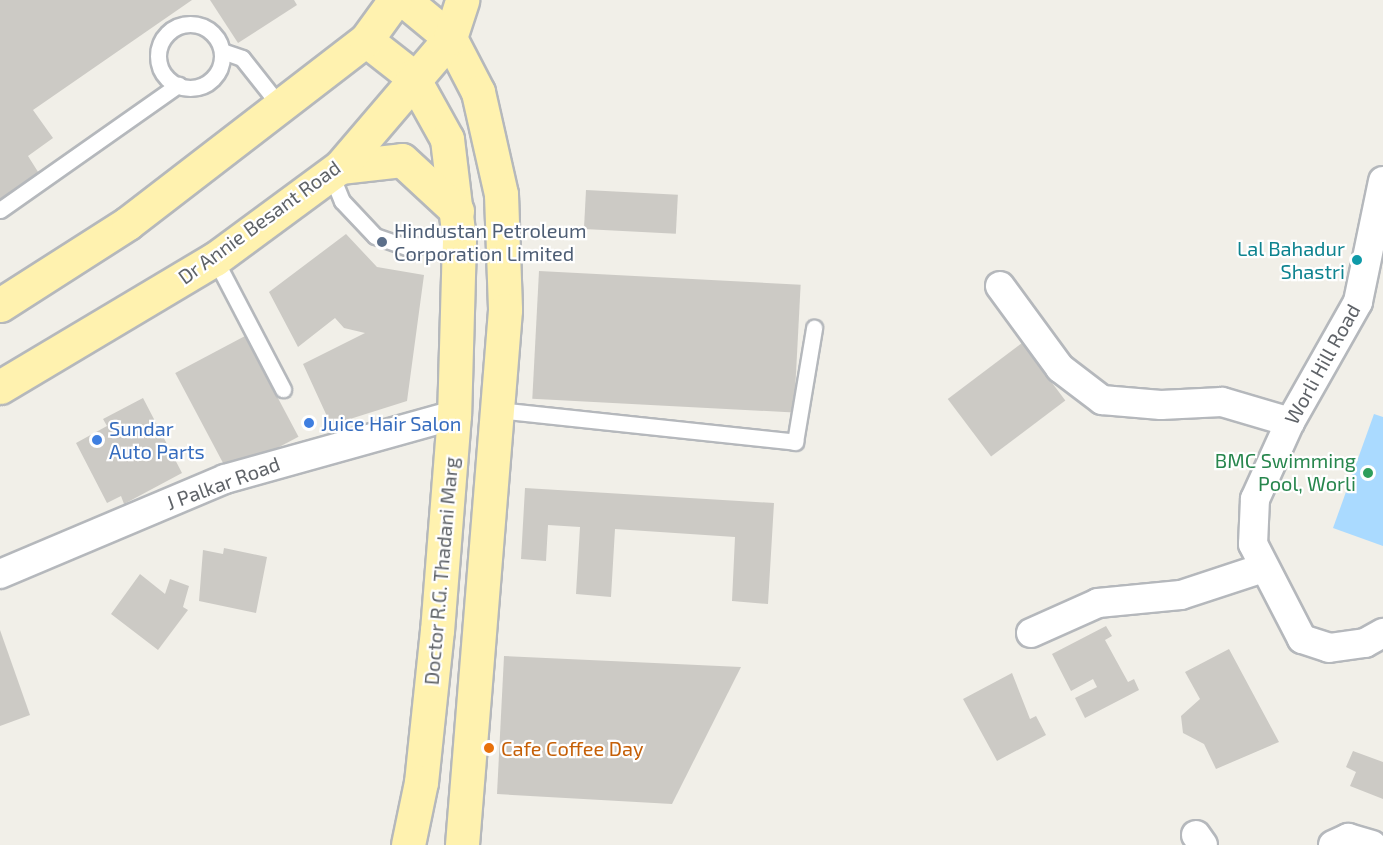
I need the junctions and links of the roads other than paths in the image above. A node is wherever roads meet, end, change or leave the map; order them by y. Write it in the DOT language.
graph roads {
  1 [pos="394,0"];
  2 [pos="404,0"];
  3 [pos="462,0"];
  4 [pos="450,38"];
  5 [pos="366,40"];
  6 [pos="222,51"];
  7 [pos="412,76"];
  8 [pos="178,85"];
  9 [pos="279,106"];
  10 [pos="335,171"];
  11 [pos="1383,181"];
  12 [pos="0,210"];
  13 [pos="458,225"];
  14 [pos="215,259"];
  15 [pos="1000,286"];
  16 [pos="0,305"];
  17 [pos="814,328"];
  18 [pos="0,387"];
  19 [pos="282,389"];
  20 [pos="498,410"];
  21 [pos="454,415"];
  22 [pos="1290,422"];
  23 [pos="1263,568"];
  24 [pos="0,574"];
  25 [pos="1031,633"];
  26 [pos="1383,633"];
  27 [pos="408,845"];
  28 [pos="462,845"];
  29 [pos="1333,845"];
  30 [pos="1372,845"];
  1 -- 5 [label="main road"];
  2 -- 4 [label="main road"];
  3 -- 4 [label="main road, Dr Annie Besant Road"];
  4 -- 7 [label="main road, Dr Annie Besant Road"];
  4 -- 20 [label="main road"];
  5 -- 7 [label="main road, Doctor R.G. Thadani Marg"];
  5 -- 9 [label="main road"];
  6 -- 8 [label="lane"];
  6 -- 8 [label="lane"];
  6 -- 9 [label="lane"];
  7 -- 10 [label="main road, Dr Annie Besant Road"];
  7 -- 13 [label="main road, Doctor R.G. Thadani Marg"];
  8 -- 12 [label="lane"];
  9 -- 16 [label="main road"];
  10 -- 13 [label="main road"];
  10 -- 13 [label="lane"];
  10 -- 14 [label="main road, Dr Annie Besant Road"];
  11 -- 22 [label="street, Worli Hill Road"];
  13 -- 21 [label="main road, Doctor R.G. Thadani Marg"];
  14 -- 18 [label="main road, Dr Annie Besant Road"];
  14 -- 19 [label="lane"];
  15 -- 22 [label="street"];
  17 -- 20 [label="lane"];
  20 -- 28 [label="main road"];
  21 -- 24 [label="street, J Palkar Road"];
  21 -- 27 [label="main road, Doctor R.G. Thadani Marg"];
  22 -- 23 [label="street, Worli Hill Road"];
  23 -- 25 [label="street"];
  23 -- 26 [label="street, Worli Hill Road"];
  29 -- 30 [label="street"];
}
